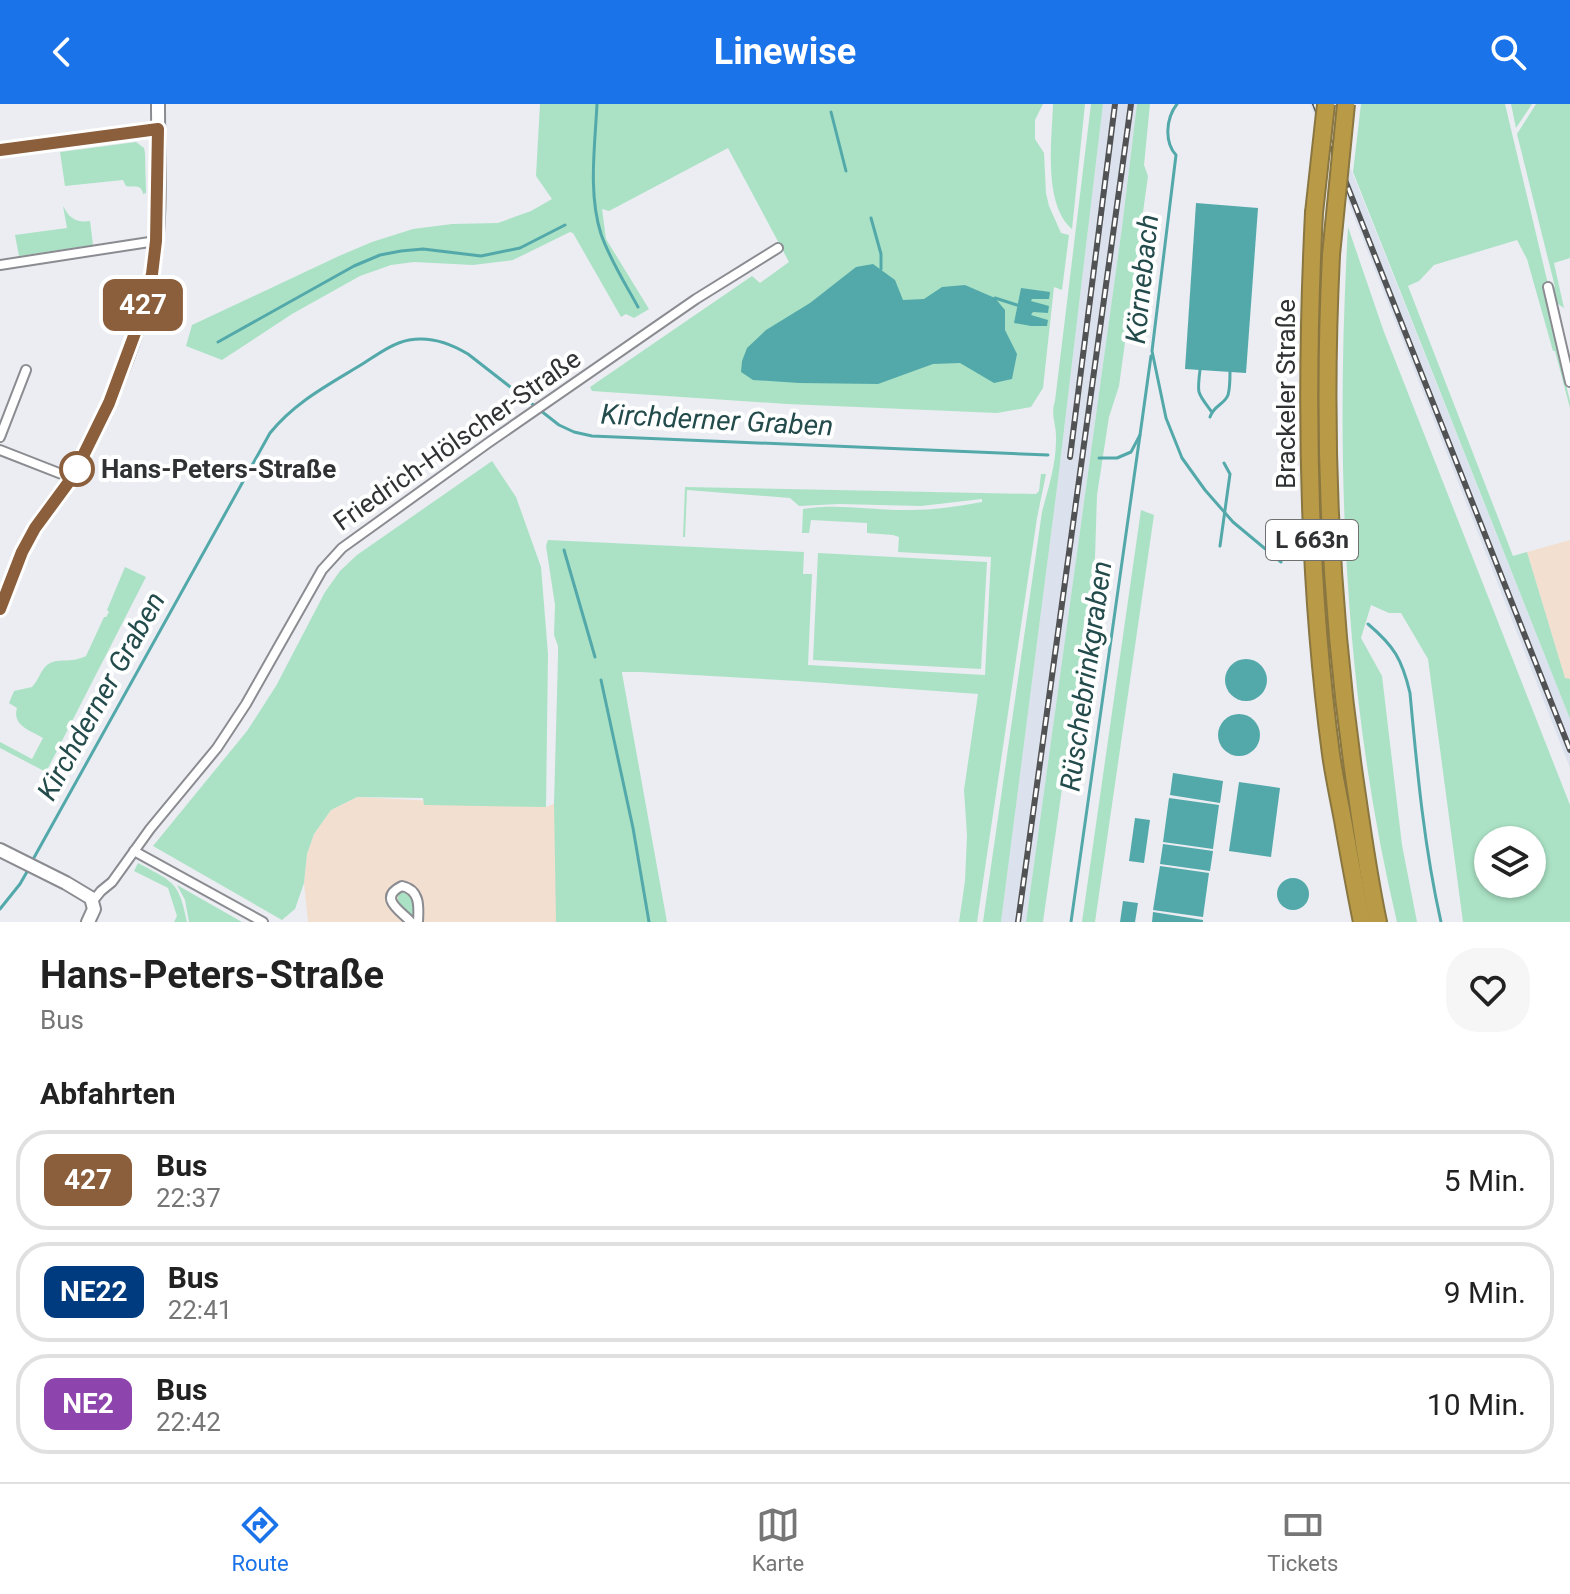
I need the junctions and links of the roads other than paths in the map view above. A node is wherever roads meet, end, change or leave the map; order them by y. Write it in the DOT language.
graph roads {
  1 [pos="158,104"];
  2 [pos="1326,104"];
  3 [pos="1346,104"];
  4 [pos="158,129"];
  5 [pos="0,150"];
  6 [pos="156,241"];
  7 [pos="778,248"];
  8 [pos="0,265"];
  9 [pos="1548,287"];
  10 [pos="26,370"];
  11 [pos="1570,382"];
  12 [pos="0,437"];
  13 [pos="0,450"];
  14 [pos="71,479"];
  15 [pos="1,606"];
  16 [pos="1360,816"];
  17 [pos="0,850"];
  18 [pos="134,851"];
  19 [pos="1351,864"];
  20 [pos="92,902"];
  21 [pos="88,922"];
  22 [pos="263,922"];
  23 [pos="411,922"];
  24 [pos="418,922"];
  25 [pos="1353,922"];
  26 [pos="1362,922"];
  27 [pos="1378,922"];
  28 [pos="1389,922"];
  1 -- 4 [label="street"];
  2 -- 19 [label="highway, Brackeler Straße / L 663n, bridge"];
  3 -- 16 [label="highway, Brackeler Straße / L 663n, bridge"];
  4 -- 5 [label="street"];
  4 -- 6 [label="street"];
  6 -- 8 [label="street"];
  6 -- 14 [label="street"];
  7 -- 18 [label="street, Friedrich-Hölscher-Straße"];
  9 -- 11 [label="street"];
  10 -- 12 [label="street"];
  13 -- 14 [label="street"];
  14 -- 15 [label="street"];
  16 -- 27 [label="highway, Brackeler Straße / L 663n"];
  16 -- 28 [label="highway"];
  17 -- 20 [label="street"];
  18 -- 20 [label="street, Friedrich-Hölscher-Straße"];
  18 -- 22 [label="street"];
  19 -- 25 [label="highway"];
  19 -- 26 [label="highway, Brackeler Straße / L 663n"];
  20 -- 21 [label="street"];
  23 -- 24 [label="street"];
}
